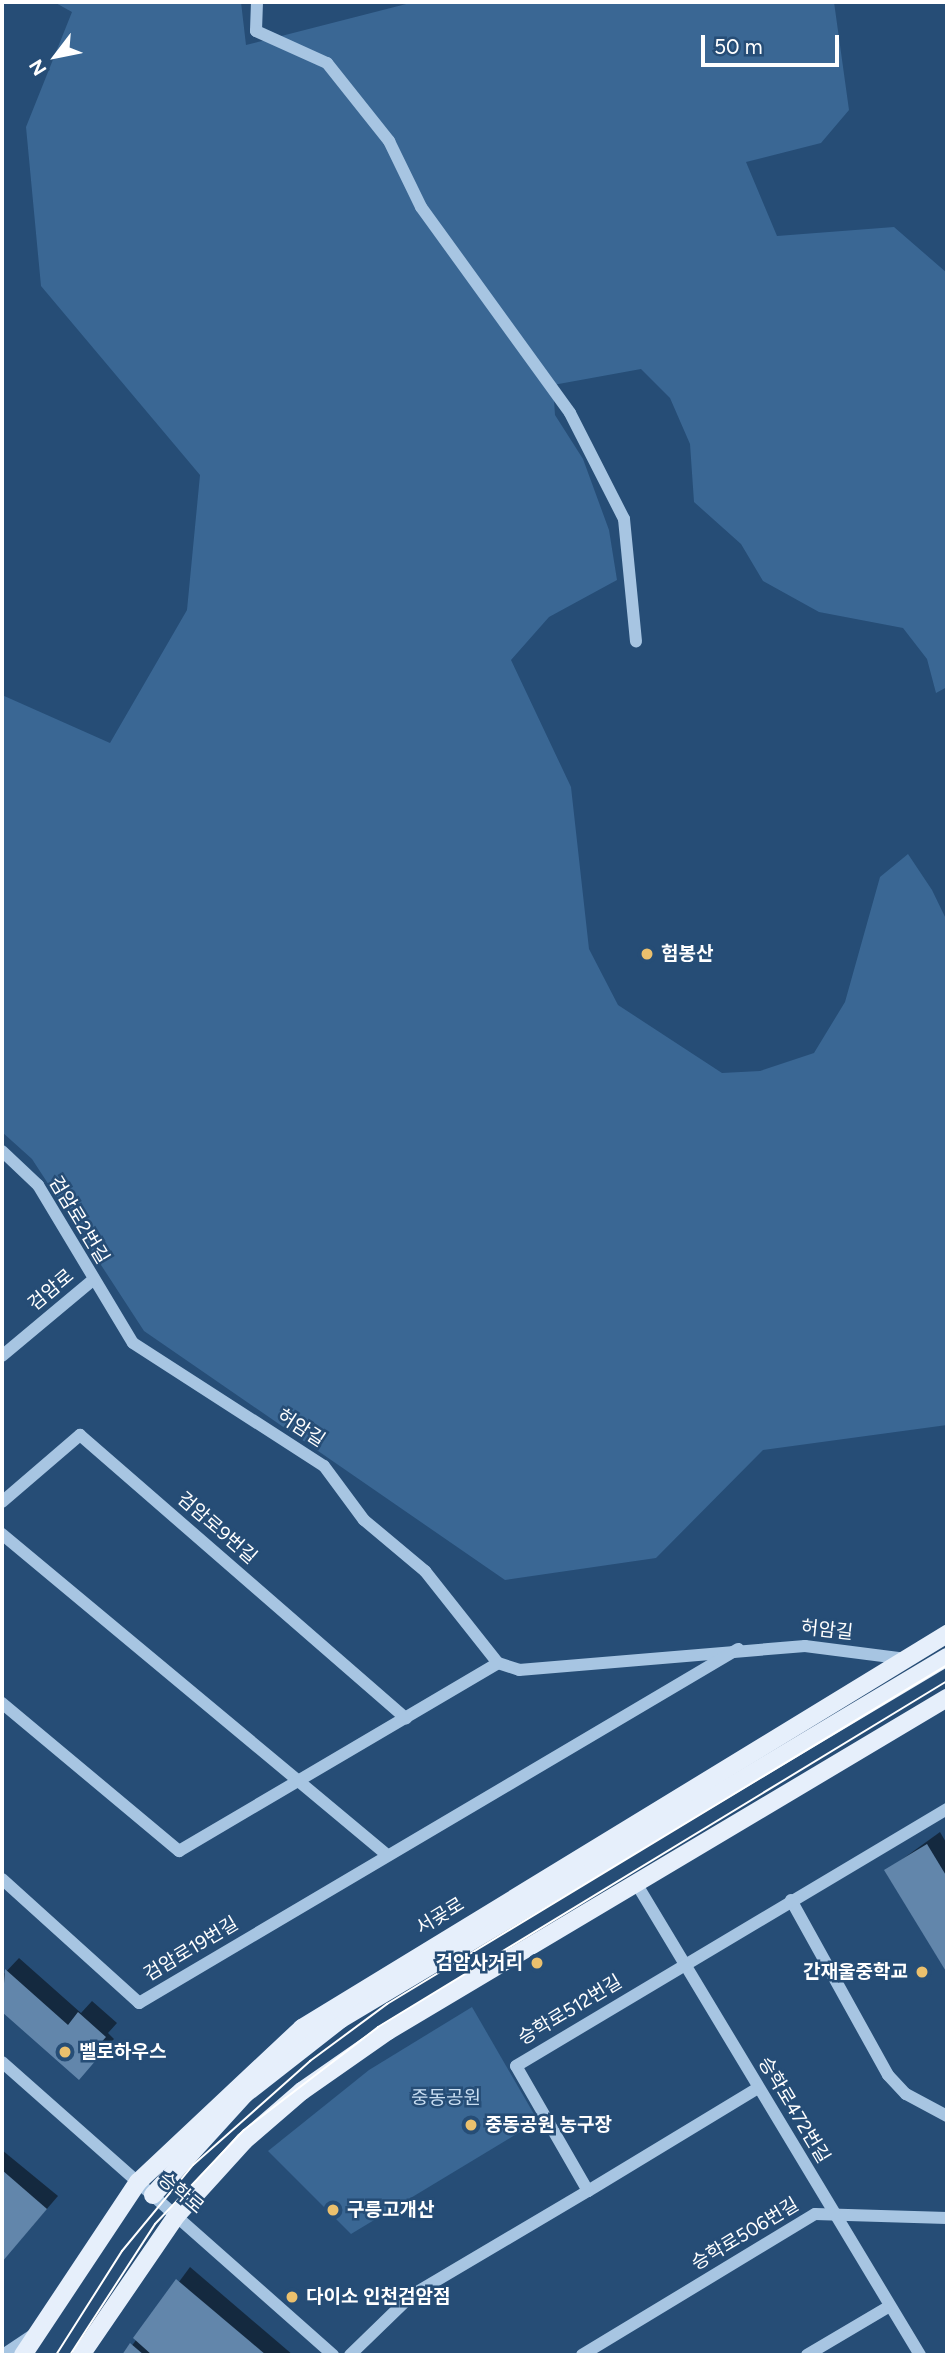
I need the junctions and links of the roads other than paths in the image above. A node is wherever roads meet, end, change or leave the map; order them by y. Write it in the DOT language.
graph roads {
  1 [pos="257,2"];
  2 [pos="636,642"];
  3 [pos="2,1151"];
  4 [pos="93,1280"];
  5 [pos="2,1356"];
  6 [pos="2,1502"];
  7 [pos="2,1534"];
  8 [pos="947,1634"];
  9 [pos="743,1647"];
  10 [pos="947,1657"];
  11 [pos="906,1659"];
  12 [pos="498,1663"];
  13 [pos="947,1698"];
  14 [pos="2,1703"];
  15 [pos="406,1718"];
  16 [pos="299,1782"];
  17 [pos="947,1809"];
  18 [pos="385,1853"];
  19 [pos="2,1879"];
  20 [pos="636,1883"];
  21 [pos="791,1900"];
  22 [pos="683,1964"];
  23 [pos="2,2062"];
  24 [pos="758,2088"];
  25 [pos="947,2116"];
  26 [pos="138,2182"];
  27 [pos="588,2190"];
  28 [pos="153,2194"];
  29 [pos="834,2213"];
  30 [pos="177,2215"];
  31 [pos="947,2217"];
  32 [pos="890,2306"];
  33 [pos="39,2331"];
  34 [pos="83,2354"];
  35 [pos="3,2355"];
  36 [pos="23,2355"];
  37 [pos="332,2355"];
  38 [pos="350,2355"];
  39 [pos="582,2355"];
  40 [pos="807,2355"];
  41 [pos="920,2355"];
  1 -- 2 [label="street"];
  3 -- 4 [label="street, 검암로2번길"];
  4 -- 5 [label="street, 검암로"];
  4 -- 12 [label="street, 허암길"];
  6 -- 15 [label="street, 검암로9번길"];
  7 -- 16 [label="street"];
  8 -- 11 [label="main road, 서곶로"];
  9 -- 11 [label="street, 허암길"];
  9 -- 12 [label="street, 허암길"];
  9 -- 18 [label="street, 허암길"];
  10 -- 28 [label="main road, 서곶로"];
  11 -- 26 [label="main road, 서곶로"];
  12 -- 15 [label="street"];
  13 -- 20 [label="main road"];
  14 -- 16 [label="street"];
  15 -- 16 [label="street"];
  16 -- 18 [label="street"];
  17 -- 21 [label="street, 승학로512번길"];
  18 -- 19 [label="street, 검암로19번길"];
  20 -- 22 [label="street, 승학로472번길"];
  20 -- 30 [label="main road"];
  21 -- 22 [label="street, 승학로512번길"];
  21 -- 25 [label="street"];
  22 -- 24 [label="street, 승학로472번길"];
  22 -- 27 [label="street, 승학로512번길"];
  23 -- 26 [label="street, 승학로"];
  24 -- 27 [label="street"];
  24 -- 29 [label="street, 승학로472번길"];
  26 -- 28 [label="street, 승학로"];
  26 -- 33 [label="main road, 서곶로"];
  27 -- 38 [label="street"];
  28 -- 30 [label="street, 승학로"];
  29 -- 31 [label="street, 승학로506번길"];
  29 -- 32 [label="street, 승학로472번길"];
  29 -- 39 [label="street, 승학로506번길"];
  30 -- 34 [label="main road"];
  30 -- 37 [label="street, 승학로"];
  32 -- 40 [label="street"];
  32 -- 41 [label="street, 승학로472번길"];
  33 -- 35 [label="street, 서곶로"];
  33 -- 36 [label="main road, 서곶로"];
}
